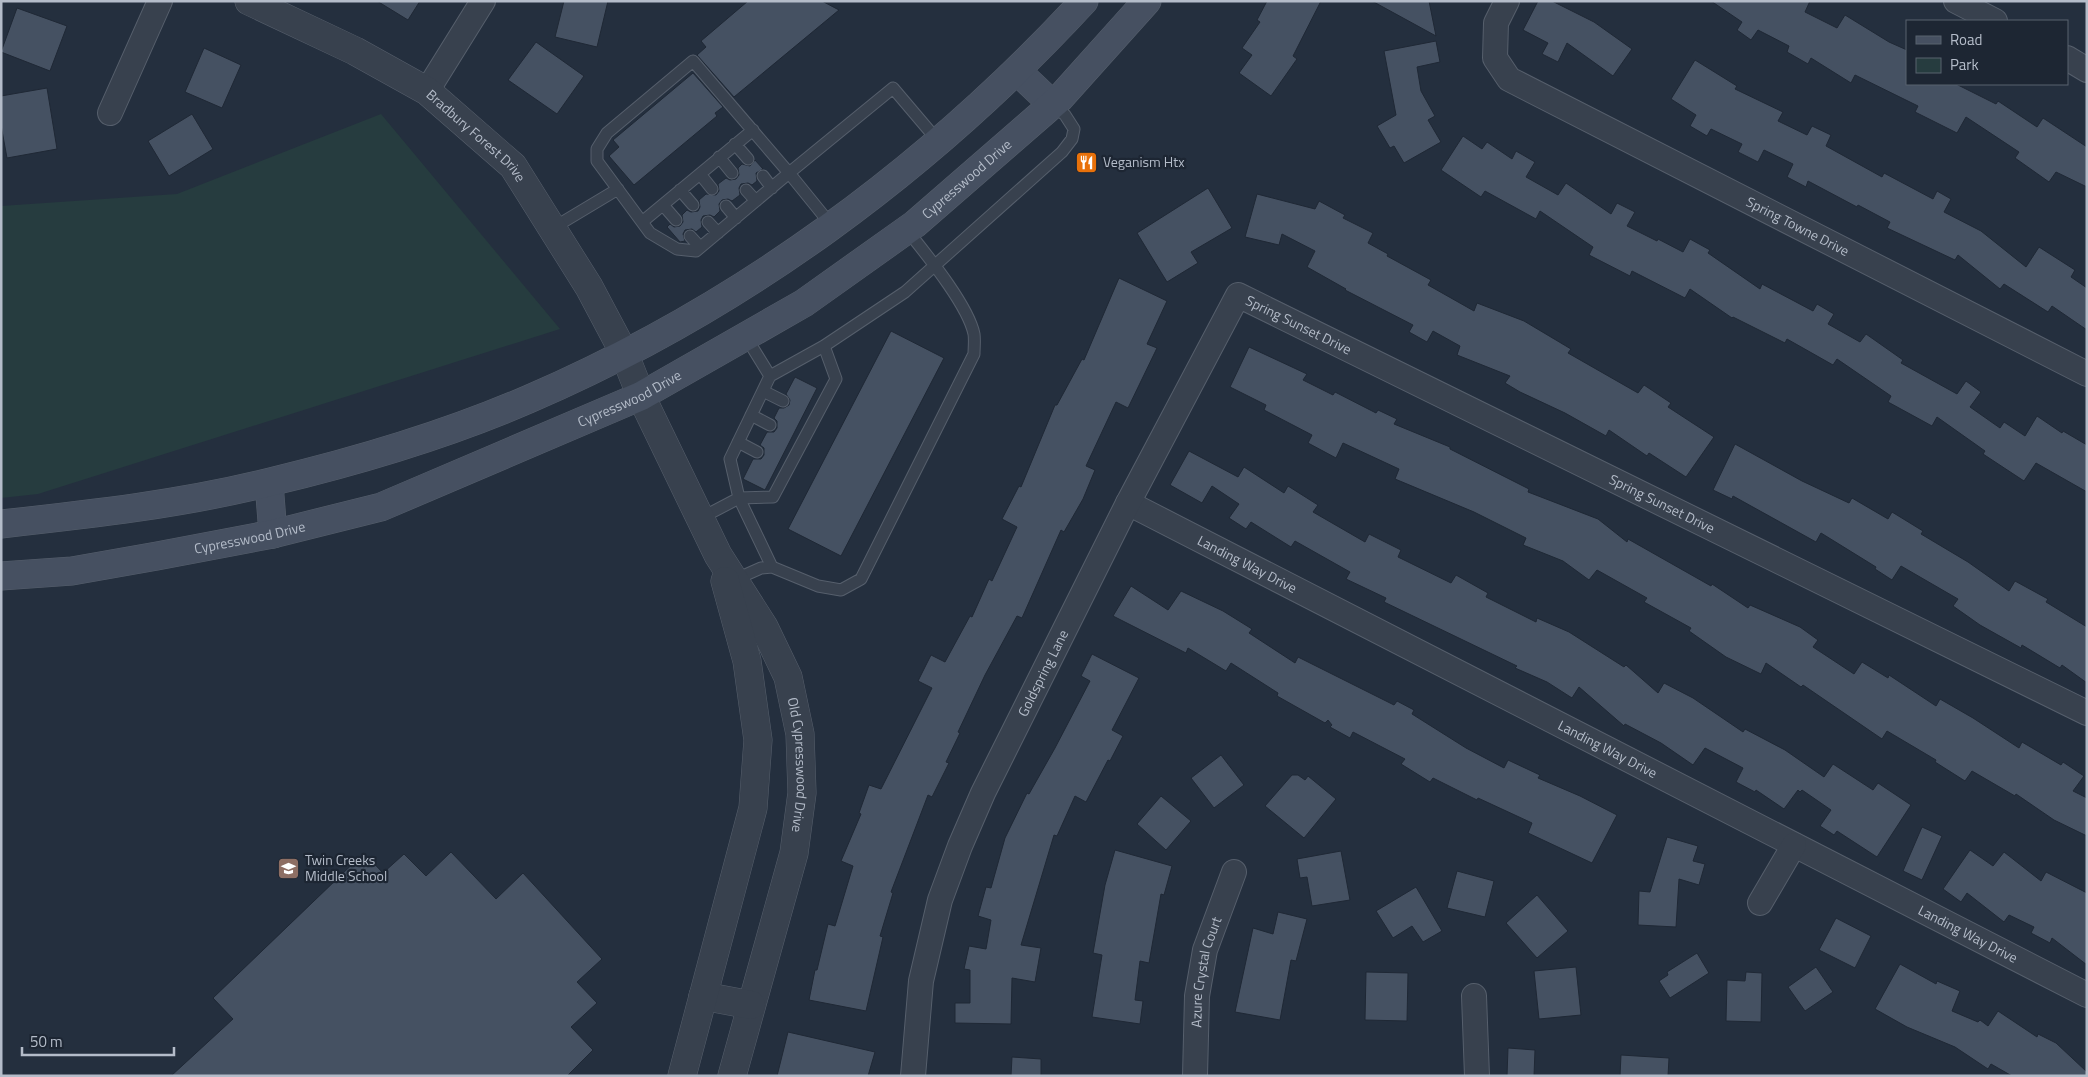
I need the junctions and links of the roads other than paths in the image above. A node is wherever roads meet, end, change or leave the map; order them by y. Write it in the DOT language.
graph roads {
  1 [pos="160,1"];
  2 [pos="249,1"];
  3 [pos="484,1"];
  4 [pos="1084,1"];
  5 [pos="1147,1"];
  6 [pos="1507,1"];
  7 [pos="1956,1"];
  8 [pos="1993,20"];
  9 [pos="2068,59"];
  10 [pos="2087,70"];
  11 [pos="1018,71"];
  12 [pos="427,91"];
  13 [pos="1052,104"];
  14 [pos="110,113"];
  15 [pos="752,130"];
  16 [pos="938,141"];
  17 [pos="735,144"];
  18 [pos="719,158"];
  19 [pos="748,159"];
  20 [pos="732,173"];
  21 [pos="789,173"];
  22 [pos="700,174"];
  23 [pos="763,176"];
  24 [pos="772,188"];
  25 [pos="618,189"];
  26 [pos="712,189"];
  27 [pos="680,190"];
  28 [pos="746,190"];
  29 [pos="756,201"];
  30 [pos="663,205"];
  31 [pos="693,205"];
  32 [pos="726,206"];
  33 [pos="736,218"];
  34 [pos="676,220"];
  35 [pos="642,222"];
  36 [pos="708,222"];
  37 [pos="832,226"];
  38 [pos="553,228"];
  39 [pos="907,230"];
  40 [pos="718,233"];
  41 [pos="690,236"];
  42 [pos="700,248"];
  43 [pos="935,266"];
  44 [pos="1238,295"];
  45 [pos="746,337"];
  46 [pos="824,346"];
  47 [pos="624,353"];
  48 [pos="2087,374"];
  49 [pos="770,376"];
  50 [pos="763,391"];
  51 [pos="642,396"];
  52 [pos="782,401"];
  53 [pos="752,415"];
  54 [pos="770,425"];
  55 [pos="738,442"];
  56 [pos="757,452"];
  57 [pos="268,483"];
  58 [pos="739,498"];
  59 [pos="1128,503"];
  60 [pos="700,518"];
  61 [pos="1,524"];
  62 [pos="273,534"];
  63 [pos="718,555"];
  64 [pos="772,567"];
  65 [pos="1,576"];
  66 [pos="734,580"];
  67 [pos="2087,713"];
  68 [pos="1794,845"];
  69 [pos="1234,872"];
  70 [pos="1760,903"];
  71 [pos="2087,995"];
  72 [pos="702,996"];
  73 [pos="1474,996"];
  74 [pos="751,1005"];
  75 [pos="682,1076"];
  76 [pos="732,1076"];
  77 [pos="913,1076"];
  78 [pos="1195,1076"];
  79 [pos="1477,1076"];
  1 -- 14 [label="street"];
  2 -- 12 [label="street, Bradbury Forest Drive"];
  3 -- 12 [label="street"];
  4 -- 11 [label="main road"];
  5 -- 13 [label="main road, Cypresswood Drive"];
  6 -- 48 [label="street, Spring Towne Drive"];
  7 -- 8 [label="street"];
  9 -- 10 [label="street"];
  11 -- 13 [label="main road"];
  11 -- 16 [label="main road"];
  12 -- 38 [label="street, Bradbury Forest Drive"];
  13 -- 39 [label="main road, Cypresswood Drive"];
  13 -- 43 [label="lane"];
  15 -- 17 [label="lane"];
  15 -- 21 [label="lane"];
  15 -- 25 [label="lane"];
  16 -- 21 [label="lane"];
  16 -- 37 [label="main road"];
  17 -- 18 [label="lane"];
  17 -- 19 [label="lane"];
  18 -- 20 [label="lane"];
  18 -- 22 [label="lane"];
  21 -- 24 [label="lane"];
  21 -- 37 [label="lane"];
  22 -- 26 [label="lane"];
  22 -- 27 [label="lane"];
  23 -- 24 [label="lane"];
  24 -- 29 [label="lane"];
  25 -- 35 [label="lane"];
  25 -- 38 [label="lane"];
  27 -- 30 [label="lane"];
  27 -- 31 [label="lane"];
  28 -- 29 [label="lane"];
  29 -- 33 [label="lane"];
  30 -- 34 [label="lane"];
  30 -- 35 [label="lane"];
  32 -- 33 [label="lane"];
  33 -- 40 [label="lane"];
  35 -- 42 [label="lane"];
  36 -- 40 [label="lane"];
  37 -- 47 [label="main road"];
  38 -- 47 [label="street, Bradbury Forest Drive"];
  39 -- 43 [label="lane"];
  39 -- 45 [label="main road, Cypresswood Drive"];
  40 -- 42 [label="lane"];
  41 -- 42 [label="lane"];
  43 -- 46 [label="lane"];
  43 -- 64 [label="lane"];
  44 -- 59 [label="street, Goldspring Lane"];
  44 -- 67 [label="street, Spring Sunset Drive"];
  45 -- 49 [label="lane"];
  45 -- 51 [label="main road, Cypresswood Drive"];
  46 -- 49 [label="lane"];
  46 -- 58 [label="lane"];
  47 -- 51 [label="street, Old Cypresswood Drive"];
  47 -- 57 [label="main road"];
  49 -- 50 [label="lane"];
  50 -- 52 [label="lane"];
  50 -- 53 [label="lane"];
  51 -- 60 [label="street, Old Cypresswood Drive"];
  51 -- 62 [label="main road, Cypresswood Drive"];
  53 -- 54 [label="lane"];
  53 -- 55 [label="lane"];
  55 -- 56 [label="lane"];
  55 -- 58 [label="lane"];
  57 -- 61 [label="main road"];
  57 -- 62 [label="main road"];
  58 -- 60 [label="lane"];
  58 -- 64 [label="lane"];
  59 -- 68 [label="street, Landing Way Drive"];
  59 -- 77 [label="street, Goldspring Lane"];
  60 -- 63 [label="street, Old Cypresswood Drive"];
  62 -- 65 [label="main road, Cypresswood Drive"];
  63 -- 66 [label="street, Old Cypresswood Drive"];
  63 -- 72 [label="street, Old Cypresswood Drive"];
  64 -- 66 [label="lane"];
  66 -- 74 [label="street, Old Cypresswood Drive"];
  68 -- 70 [label="street"];
  68 -- 71 [label="street, Landing Way Drive"];
  69 -- 78 [label="street, Azure Crystal Court"];
  72 -- 74 [label="street"];
  72 -- 75 [label="street, Old Cypresswood Drive"];
  73 -- 79 [label="street"];
  74 -- 76 [label="street, Old Cypresswood Drive"];
}
